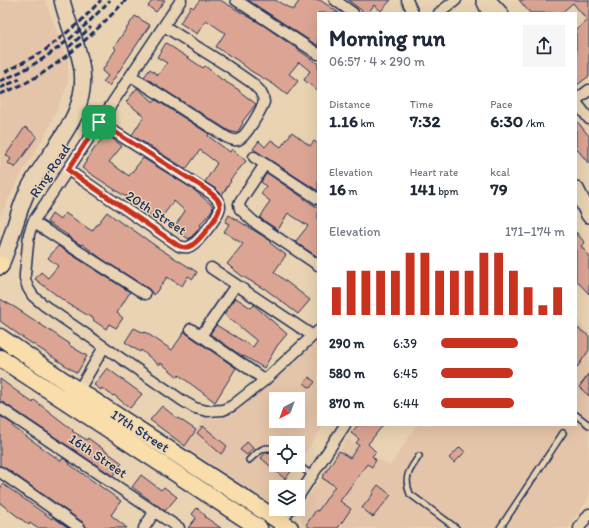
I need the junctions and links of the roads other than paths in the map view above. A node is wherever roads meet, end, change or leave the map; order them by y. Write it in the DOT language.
graph roads {
  1 [pos="62,0"];
  2 [pos="181,0"];
  3 [pos="236,0"];
  4 [pos="334,0"];
  5 [pos="407,0"];
  6 [pos="456,0"];
  7 [pos="484,0"];
  8 [pos="491,0"];
  9 [pos="352,12"];
  10 [pos="413,12"];
  11 [pos="440,12"];
  12 [pos="490,12"];
  13 [pos="502,12"];
  14 [pos="164,26"];
  15 [pos="317,53"];
  16 [pos="131,76"];
  17 [pos="589,90"];
  18 [pos="577,100"];
  19 [pos="577,102"];
  20 [pos="589,119"];
  21 [pos="99,122"];
  22 [pos="254,157"];
  23 [pos="265,164"];
  24 [pos="68,170"];
  25 [pos="577,191"];
  26 [pos="317,198"];
  27 [pos="589,215"];
  28 [pos="33,222"];
  29 [pos="317,264"];
  30 [pos="0,266"];
  31 [pos="211,268"];
  32 [pos="236,285"];
  33 [pos="145,294"];
  34 [pos="191,329"];
  35 [pos="315,333"];
  36 [pos="201,336"];
  37 [pos="0,337"];
  38 [pos="104,346"];
  39 [pos="0,358"];
  40 [pos="265,380"];
  41 [pos="79,390"];
  42 [pos="70,404"];
  43 [pos="0,408"];
  44 [pos="577,416"];
  45 [pos="589,425"];
  46 [pos="344,426"];
  47 [pos="563,433"];
  48 [pos="269,448"];
  49 [pos="419,456"];
  50 [pos="249,460"];
  51 [pos="305,470"];
  52 [pos="0,472"];
  53 [pos="312,475"];
  54 [pos="305,486"];
  55 [pos="156,511"];
  56 [pos="589,514"];
  57 [pos="284,522"];
  58 [pos="80,528"];
  59 [pos="144,528"];
  60 [pos="179,528"];
  61 [pos="259,528"];
  62 [pos="456,528"];
  63 [pos="500,528"];
  64 [pos="579,528"];
  1 -- 30 [label="street"];
  2 -- 14 [label="street, Ring Road"];
  3 -- 15 [label="street"];
  4 -- 9 [label="street"];
  5 -- 10 [label="street"];
  6 -- 11 [label="street"];
  7 -- 12 [label="street"];
  8 -- 13 [label="street"];
  14 -- 16 [label="street, Ring Road"];
  14 -- 16 [label="street"];
  16 -- 21 [label="street, Ring Road"];
  17 -- 18 [label="street"];
  19 -- 20 [label="street"];
  21 -- 24 [label="street, Ring Road"];
  21 -- 24 [label="street, 20th Street"];
  22 -- 23 [label="street"];
  23 -- 26 [label="street"];
  23 -- 29 [label="street"];
  24 -- 28 [label="street, Ring Road"];
  25 -- 27 [label="street"];
  28 -- 33 [label="street"];
  28 -- 38 [label="street, Ring Road"];
  31 -- 32 [label="street"];
  32 -- 35 [label="street"];
  32 -- 36 [label="street"];
  34 -- 36 [label="street"];
  35 -- 40 [label="street, Ring Road"];
  36 -- 40 [label="street"];
  37 -- 41 [label="main road, 17th Street"];
  38 -- 40 [label="street, Ring Road"];
  38 -- 41 [label="street"];
  39 -- 42 [label="main road, 17th Street"];
  41 -- 42 [label="street"];
  41 -- 57 [label="main road, 17th Street"];
  42 -- 61 [label="main road, 17th Street"];
  43 -- 55 [label="street, 16th Street"];
  44 -- 45 [label="lane"];
  46 -- 53 [label="street"];
  47 -- 63 [label="lane"];
  48 -- 50 [label="lane"];
  49 -- 62 [label="lane"];
  51 -- 53 [label="lane"];
  52 -- 58 [label="street"];
  53 -- 54 [label="street"];
  55 -- 59 [label="street"];
  55 -- 60 [label="street, 16th Street"];
  56 -- 64 [label="street"];
}
